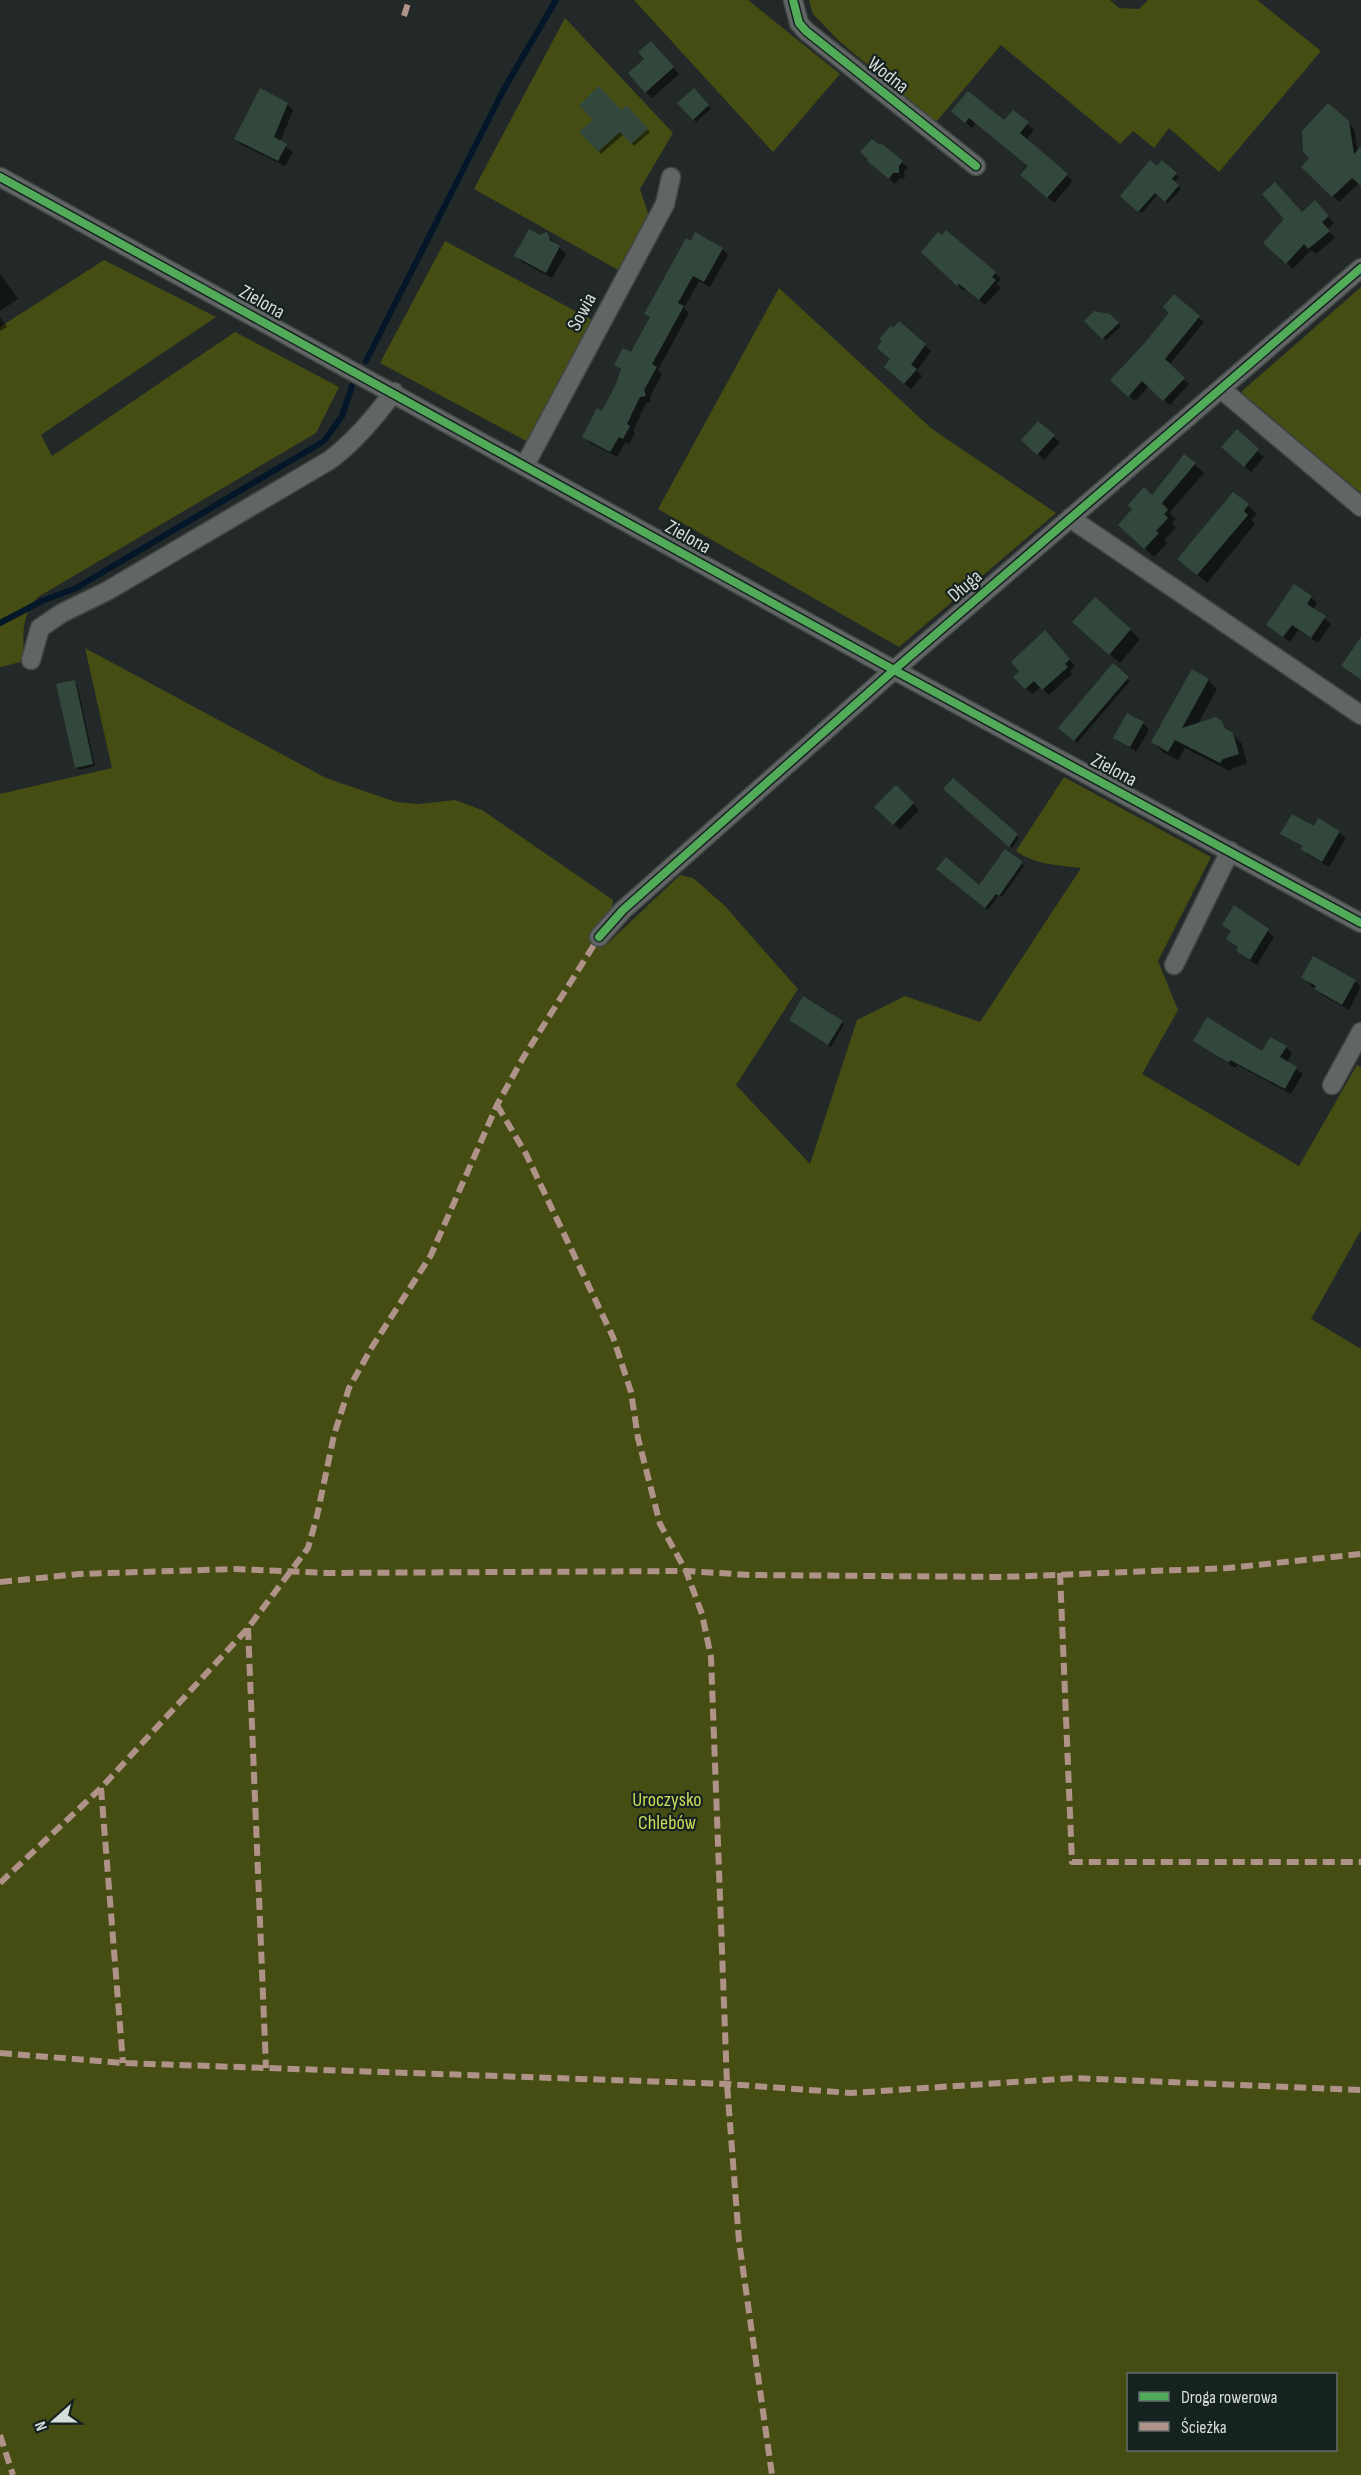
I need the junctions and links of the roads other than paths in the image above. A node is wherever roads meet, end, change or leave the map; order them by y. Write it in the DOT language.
graph roads {
  1 [pos="793,0"];
  2 [pos="976,166"];
  3 [pos="0,177"];
  4 [pos="671,177"];
  5 [pos="1361,268"];
  6 [pos="1221,389"];
  7 [pos="394,392"];
  8 [pos="525,465"];
  9 [pos="1361,507"];
  10 [pos="1070,518"];
  11 [pos="31,660"];
  12 [pos="894,670"];
  13 [pos="1361,715"];
  14 [pos="1230,851"];
  15 [pos="1361,923"];
  16 [pos="599,938"];
  17 [pos="1174,965"];
  18 [pos="1361,1032"];
  19 [pos="1332,1085"];
  1 -- 2 [label="street, Wodna"];
  3 -- 7 [label="street, Zielona"];
  4 -- 8 [label="street, Sowia"];
  5 -- 6 [label="street, Długa"];
  6 -- 9 [label="street"];
  6 -- 10 [label="street, Długa"];
  7 -- 8 [label="street, Zielona"];
  7 -- 11 [label="street"];
  8 -- 12 [label="street, Zielona"];
  10 -- 12 [label="street, Długa"];
  10 -- 13 [label="street"];
  12 -- 14 [label="street, Zielona"];
  12 -- 16 [label="street, Długa"];
  14 -- 15 [label="street, Zielona"];
  14 -- 17 [label="street"];
  18 -- 19 [label="street"];
}
